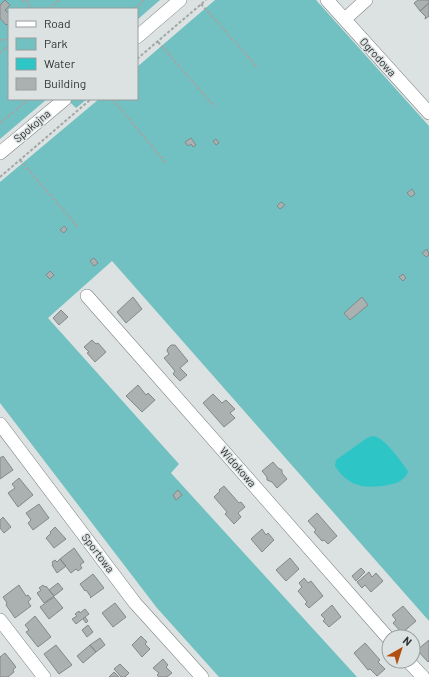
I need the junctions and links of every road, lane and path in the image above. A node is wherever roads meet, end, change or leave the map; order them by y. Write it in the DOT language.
graph roads {
  1 [pos="22,0"];
  2 [pos="59,0"];
  3 [pos="144,0"];
  4 [pos="180,0"];
  5 [pos="206,0"];
  6 [pos="327,0"];
  7 [pos="366,0"];
  8 [pos="27,1"];
  9 [pos="201,4"];
  10 [pos="50,8"];
  11 [pos="135,8"];
  12 [pos="345,19"];
  13 [pos="138,36"];
  14 [pos="158,42"];
  15 [pos="8,46"];
  16 [pos="0,53"];
  17 [pos="138,58"];
  18 [pos="258,68"];
  19 [pos="28,100"];
  20 [pos="64,100"];
  21 [pos="90,100"];
  22 [pos="113,100"];
  23 [pos="215,107"];
  24 [pos="429,113"];
  25 [pos="0,123"];
  26 [pos="0,153"];
  27 [pos="20,160"];
  28 [pos="166,163"];
  29 [pos="0,177"];
  30 [pos="78,227"];
  31 [pos="87,296"];
  32 [pos="0,424"];
  33 [pos="0,620"];
  34 [pos="381,630"];
  35 [pos="415,669"];
  36 [pos="44,677"];
  37 [pos="202,677"];
  38 [pos="422,677"];
  1 -- 8 [label="path"];
  2 -- 10 [label="path"];
  3 -- 11 [label="path"];
  4 -- 13 [label="street"];
  5 -- 9 [label="path"];
  6 -- 12 [label="street, Ogrodowa"];
  7 -- 12 [label="street"];
  9 -- 14 [label="path"];
  9 -- 18 [label="path"];
  12 -- 24 [label="street, Ogrodowa"];
  14 -- 17 [label="path"];
  14 -- 23 [label="path"];
  15 -- 16 [label="path"];
  19 -- 25 [label="path"];
  20 -- 26 [label="street, Spokojna"];
  21 -- 27 [label="path"];
  22 -- 28 [label="path"];
  27 -- 29 [label="path"];
  27 -- 30 [label="path"];
  31 -- 34 [label="street, Widokowa"];
  32 -- 37 [label="street, Sportowa"];
  33 -- 36 [label="street"];
  35 -- 38 [label="street"];
}
